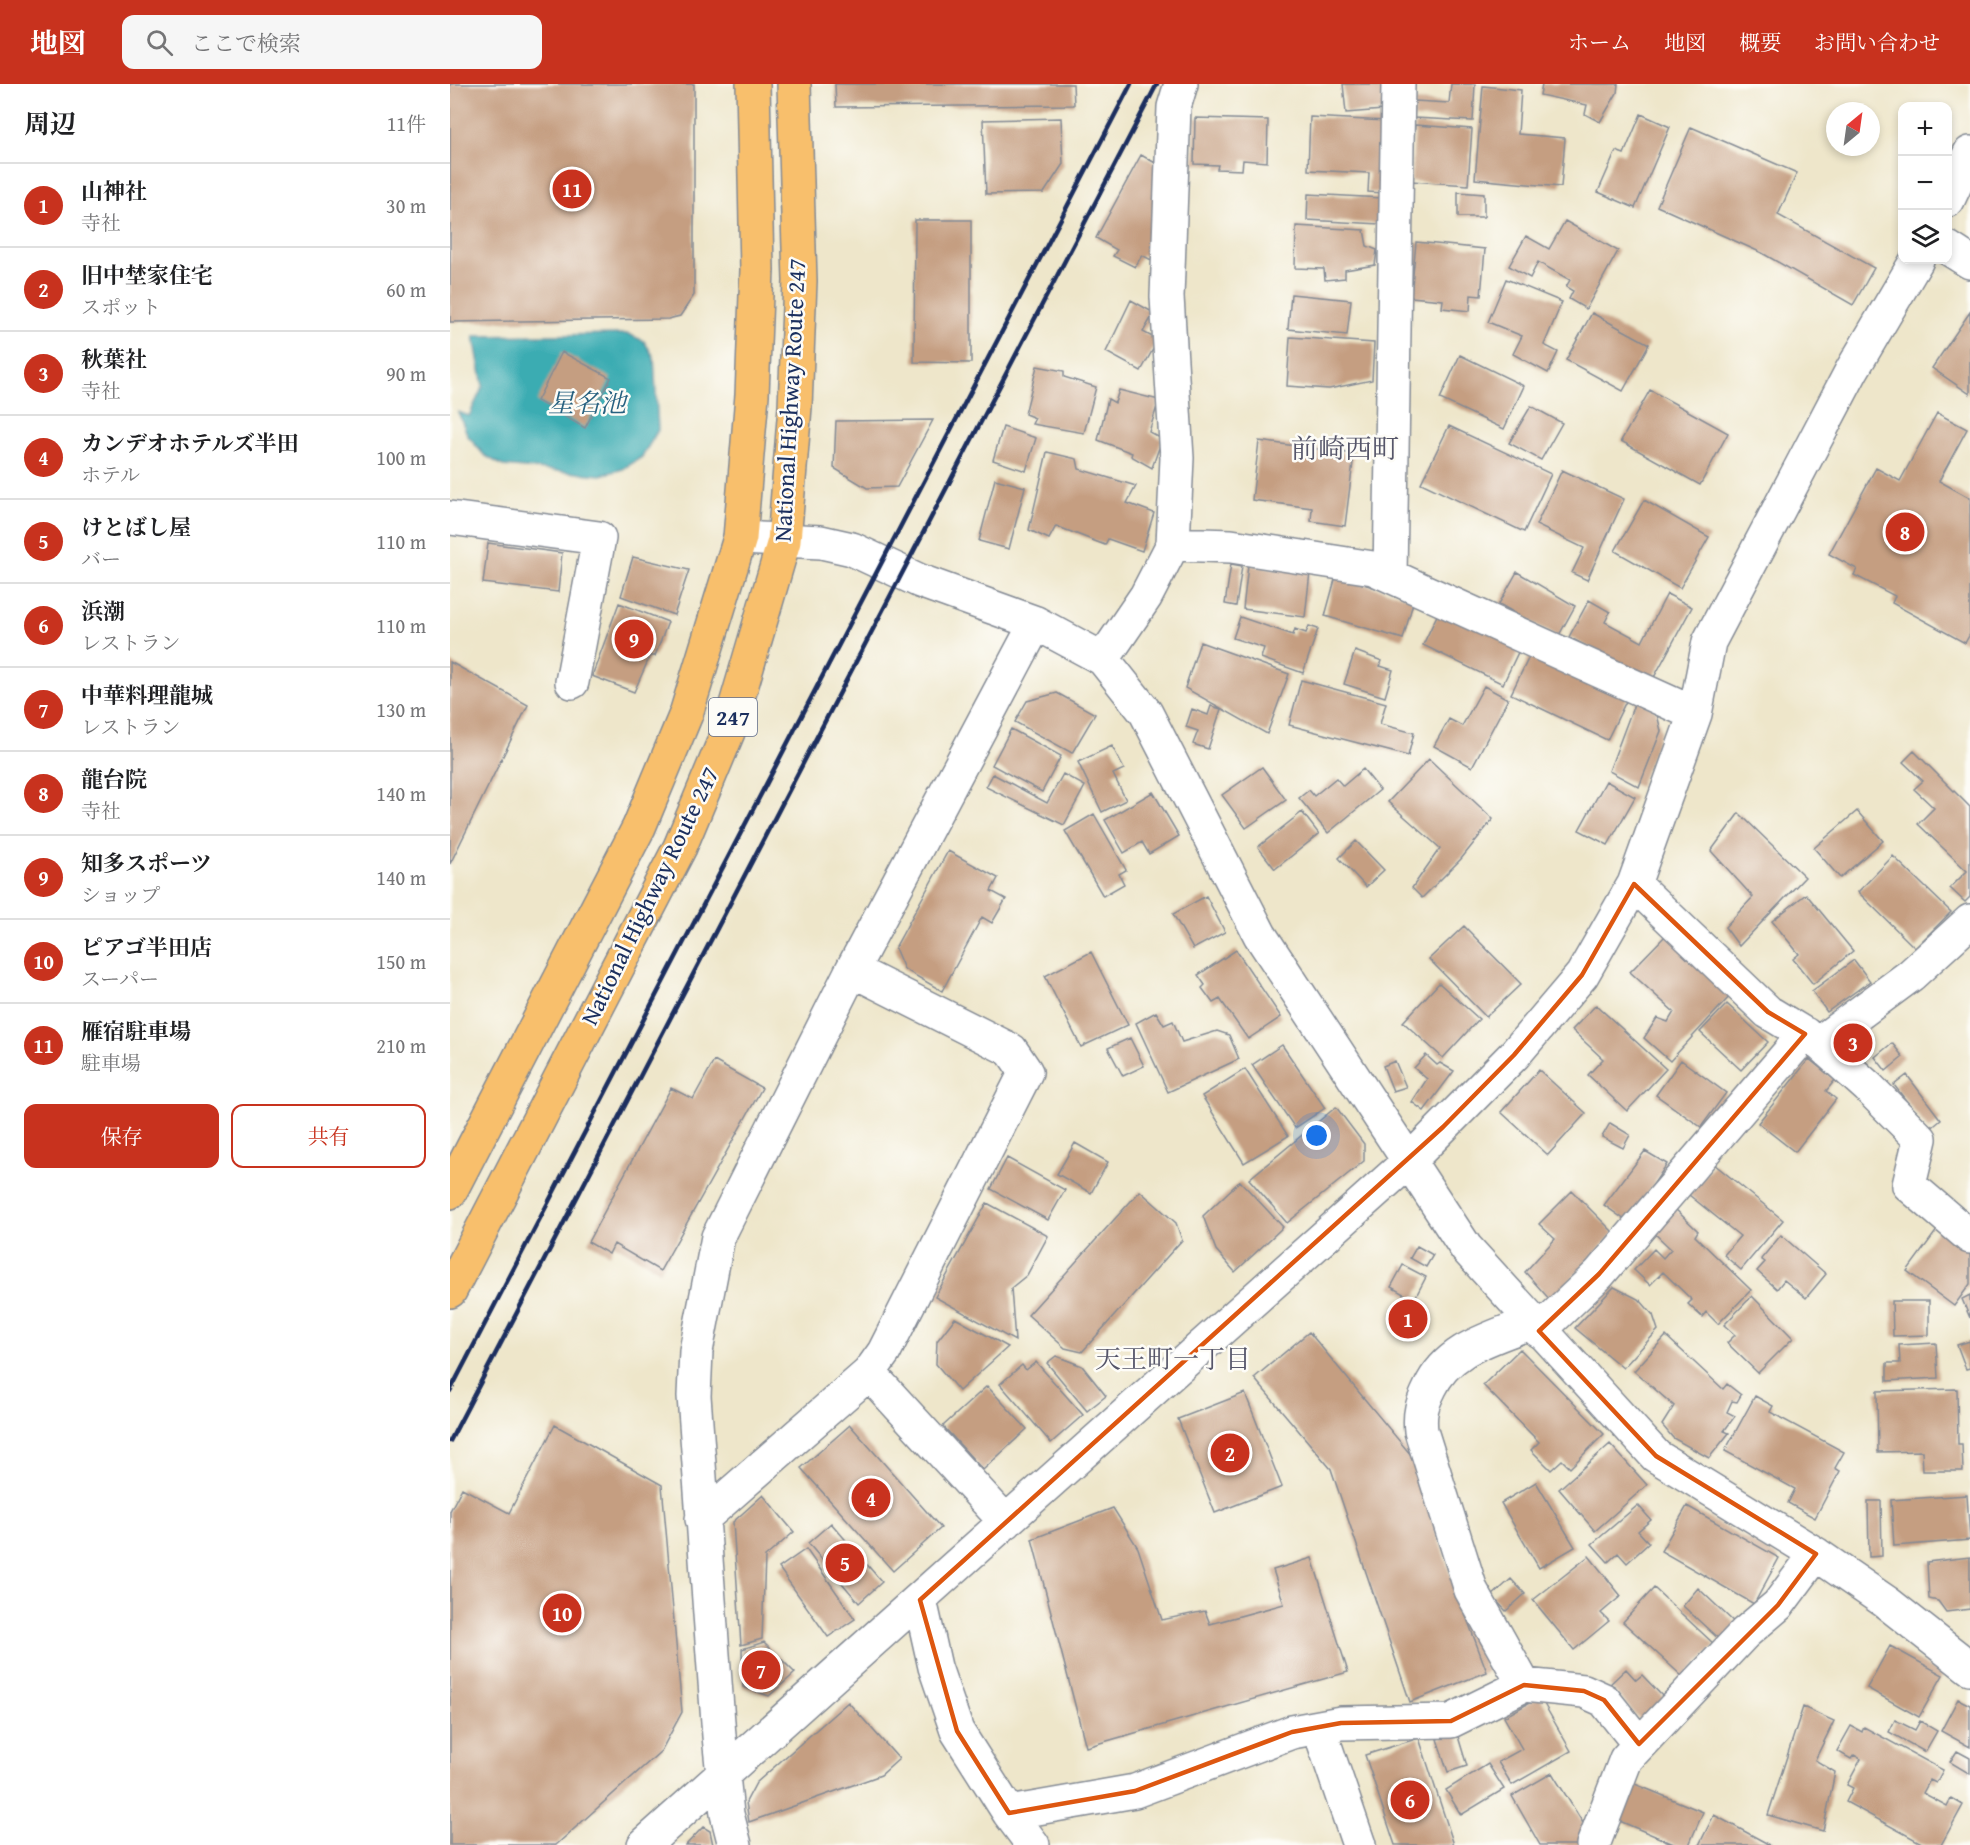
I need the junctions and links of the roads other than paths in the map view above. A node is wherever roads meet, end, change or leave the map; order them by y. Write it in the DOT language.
graph roads {
  1 [pos="753,84"];
  2 [pos="794,84"];
  3 [pos="1181,84"];
  4 [pos="1398,84"];
  5 [pos="1970,153"];
  6 [pos="1952,190"];
  7 [pos="1952,251"];
  8 [pos="1970,262"];
  9 [pos="1915,264"];
  10 [pos="450,518"];
  11 [pos="740,538"];
  12 [pos="784,541"];
  13 [pos="1173,544"];
  14 [pos="1390,575"];
  15 [pos="1036,623"];
  16 [pos="1103,659"];
  17 [pos="572,682"];
  18 [pos="1695,714"];
  19 [pos="1635,884"];
  20 [pos="1970,921"];
  21 [pos="852,970"];
  22 [pos="1812,1038"];
  23 [pos="1408,1161"];
  24 [pos="450,1192"];
  25 [pos="1970,1237"];
  26 [pos="450,1291"];
  27 [pos="1535,1326"];
  28 [pos="869,1373"];
  29 [pos="702,1519"];
  30 [pos="1006,1522"];
  31 [pos="1816,1554"];
  32 [pos="920,1600"];
  33 [pos="1970,1668"];
  34 [pos="1524,1685"];
  35 [pos="1319,1728"];
  36 [pos="1639,1744"];
  37 [pos="723,1775"];
  38 [pos="1009,1813"];
  39 [pos="644,1845"];
  40 [pos="735,1845"];
  41 [pos="1033,1845"];
  42 [pos="1359,1845"];
  43 [pos="1593,1845"];
  1 -- 11 [label="highway, National Highway Route 247 / 247"];
  2 -- 12 [label="highway, National Highway Route 247 / 247"];
  3 -- 13 [label="street"];
  4 -- 14 [label="street"];
  5 -- 6 [label="street"];
  7 -- 8 [label="street"];
  9 -- 18 [label="street"];
  10 -- 17 [label="street"];
  11 -- 12 [label="street"];
  11 -- 24 [label="highway, National Highway Route 247 / 247"];
  12 -- 15 [label="street"];
  12 -- 26 [label="highway, National Highway Route 247 / 247"];
  13 -- 14 [label="street"];
  13 -- 16 [label="street"];
  14 -- 18 [label="street"];
  15 -- 16 [label="street"];
  15 -- 21 [label="street"];
  16 -- 23 [label="street"];
  18 -- 19 [label="street"];
  19 -- 22 [label="street"];
  19 -- 23 [label="street"];
  20 -- 22 [label="street"];
  21 -- 28 [label="street"];
  21 -- 29 [label="street"];
  22 -- 25 [label="street"];
  22 -- 27 [label="street"];
  23 -- 27 [label="street"];
  23 -- 30 [label="street"];
  27 -- 31 [label="street"];
  27 -- 34 [label="street"];
  28 -- 29 [label="street"];
  28 -- 30 [label="street"];
  29 -- 37 [label="street"];
  30 -- 32 [label="street"];
  31 -- 33 [label="street"];
  31 -- 36 [label="street"];
  32 -- 37 [label="street"];
  32 -- 38 [label="street"];
  34 -- 35 [label="street"];
  34 -- 36 [label="street"];
  35 -- 38 [label="street"];
  35 -- 42 [label="street"];
  36 -- 43 [label="street"];
  37 -- 39 [label="street"];
  37 -- 40 [label="street"];
  38 -- 41 [label="street"];
}
